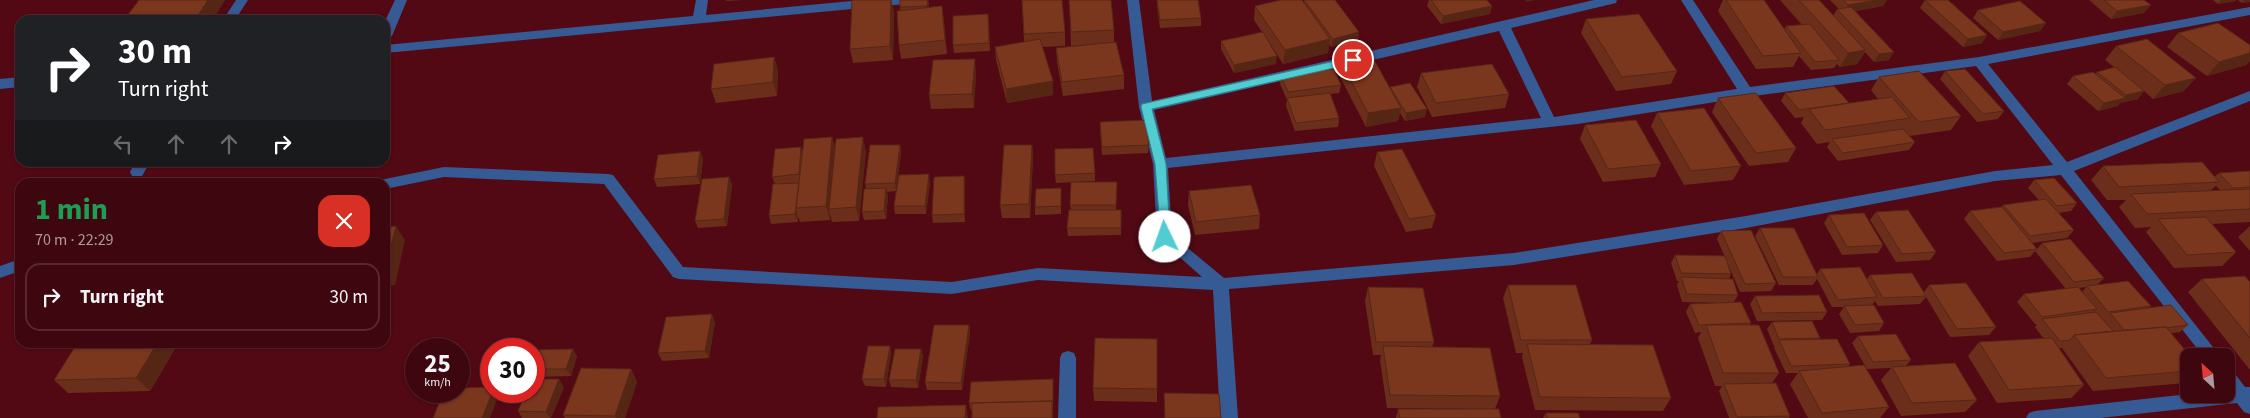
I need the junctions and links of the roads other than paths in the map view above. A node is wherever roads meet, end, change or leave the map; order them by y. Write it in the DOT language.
graph roads {
  1 [pos="242,0"];
  2 [pos="401,0"];
  3 [pos="702,0"];
  4 [pos="905,0"];
  5 [pos="1133,0"];
  6 [pos="1611,0"];
  7 [pos="1687,0"];
  8 [pos="2250,11"];
  9 [pos="232,15"];
  10 [pos="699,20"];
  11 [pos="390,25"];
  12 [pos="1503,26"];
  13 [pos="390,48"];
  14 [pos="1979,62"];
  15 [pos="15,82"];
  16 [pos="0,84"];
  17 [pos="1746,92"];
  18 [pos="2250,96"];
  19 [pos="1146,107"];
  20 [pos="1550,122"];
  21 [pos="2060,162"];
  22 [pos="1160,164"];
  23 [pos="390,183"];
  24 [pos="15,266"];
  25 [pos="0,272"];
  26 [pos="1221,284"];
  27 [pos="2206,348"];
  28 [pos="1068,358"];
  29 [pos="2235,385"];
  30 [pos="2247,399"];
  31 [pos="1067,418"];
  32 [pos="1229,418"];
  33 [pos="2035,418"];
  1 -- 9 [label="street"];
  2 -- 11 [label="street"];
  3 -- 10 [label="street"];
  4 -- 10 [label="street"];
  5 -- 19 [label="street"];
  6 -- 12 [label="street"];
  7 -- 17 [label="street"];
  8 -- 14 [label="street"];
  10 -- 13 [label="street"];
  12 -- 19 [label="street"];
  12 -- 20 [label="street"];
  14 -- 17 [label="street"];
  14 -- 21 [label="street"];
  15 -- 16 [label="street"];
  17 -- 20 [label="street"];
  18 -- 21 [label="street"];
  19 -- 22 [label="street"];
  20 -- 22 [label="street"];
  21 -- 26 [label="street"];
  21 -- 27 [label="street"];
  22 -- 26 [label="street"];
  23 -- 26 [label="street"];
  24 -- 25 [label="street"];
  26 -- 32 [label="street"];
  28 -- 31 [label="street"];
  29 -- 30 [label="street"];
  30 -- 33 [label="street"];
}
